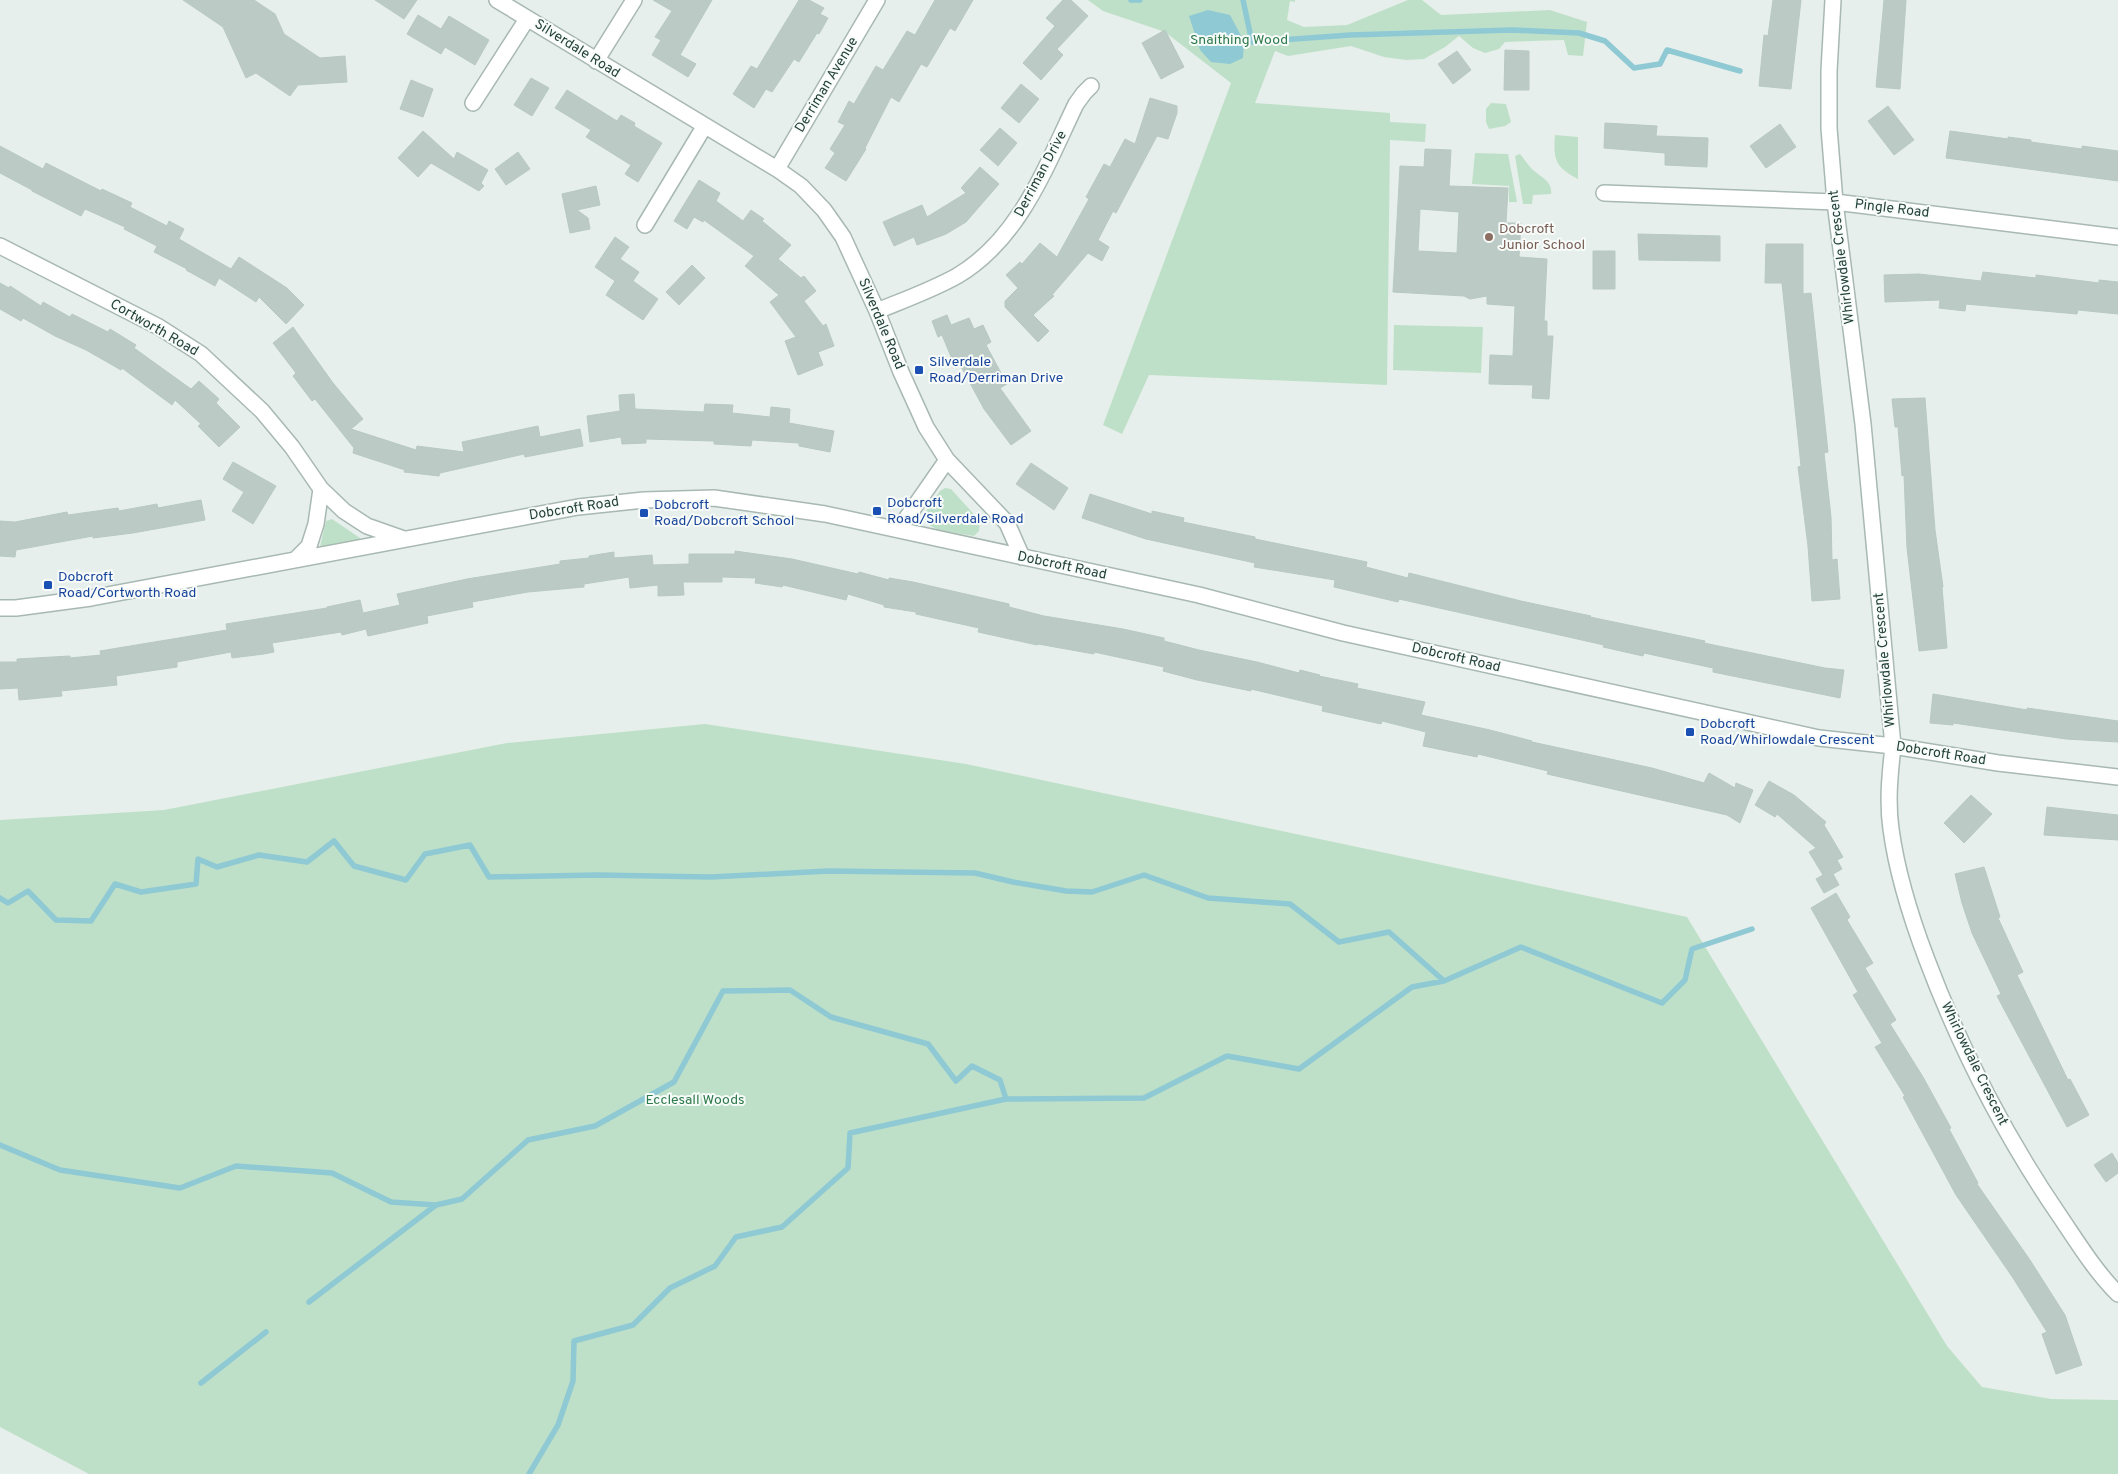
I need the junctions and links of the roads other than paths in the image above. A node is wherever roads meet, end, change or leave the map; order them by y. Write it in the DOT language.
graph roads {
  1 [pos="497,0"];
  2 [pos="634,0"];
  3 [pos="877,0"];
  4 [pos="1833,0"];
  5 [pos="527,19"];
  6 [pos="596,61"];
  7 [pos="1091,86"];
  8 [pos="473,103"];
  9 [pos="704,127"];
  10 [pos="776,170"];
  11 [pos="1604,193"];
  12 [pos="1835,202"];
  13 [pos="644,225"];
  14 [pos="2118,237"];
  15 [pos="0,246"];
  16 [pos="877,311"];
  17 [pos="947,460"];
  18 [pos="321,489"];
  19 [pos="899,529"];
  20 [pos="405,539"];
  21 [pos="1022,557"];
  22 [pos="295,560"];
  23 [pos="0,608"];
  24 [pos="1893,746"];
  25 [pos="2118,777"];
  26 [pos="2118,1294"];
  1 -- 5 [label="street, Silverdale Road"];
  2 -- 6 [label="street"];
  3 -- 10 [label="street, Derriman Avenue"];
  4 -- 12 [label="street, Whirlowdale Crescent"];
  5 -- 6 [label="street, Silverdale Road"];
  5 -- 8 [label="street, Silverdale Road"];
  6 -- 9 [label="street, Silverdale Road"];
  7 -- 16 [label="street, Derriman Drive"];
  9 -- 10 [label="street, Silverdale Road"];
  9 -- 13 [label="street"];
  10 -- 16 [label="street, Silverdale Road"];
  11 -- 12 [label="street, Pingle Road"];
  12 -- 14 [label="street, Pingle Road"];
  12 -- 24 [label="street, Whirlowdale Crescent"];
  15 -- 18 [label="street, Cortworth Road"];
  16 -- 17 [label="street, Silverdale Road"];
  17 -- 19 [label="street"];
  17 -- 21 [label="street, Silverdale Road"];
  18 -- 20 [label="street, Cortworth Road"];
  18 -- 22 [label="street"];
  19 -- 20 [label="street, Dobcroft Road"];
  19 -- 21 [label="street, Dobcroft Road"];
  20 -- 22 [label="street, Dobcroft Road"];
  21 -- 24 [label="street, Dobcroft Road"];
  22 -- 23 [label="street, Dobcroft Road"];
  24 -- 25 [label="street, Dobcroft Road"];
  24 -- 26 [label="street, Whirlowdale Crescent"];
}
